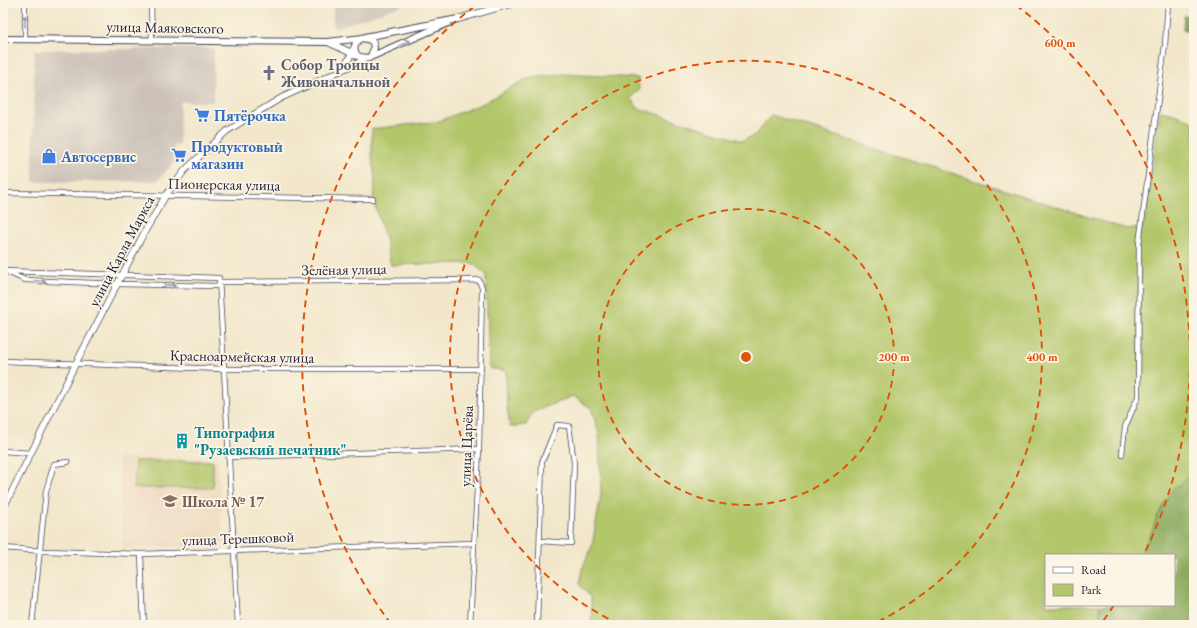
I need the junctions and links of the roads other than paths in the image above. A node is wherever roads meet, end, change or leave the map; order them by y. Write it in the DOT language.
graph roads {
  1 [pos="25,3"];
  2 [pos="152,3"];
  3 [pos="514,3"];
  4 [pos="1168,3"];
  5 [pos="458,19"];
  6 [pos="362,38"];
  7 [pos="3,39"];
  8 [pos="25,39"];
  9 [pos="152,40"];
  10 [pos="327,42"];
  11 [pos="354,54"];
  12 [pos="369,58"];
  13 [pos="336,73"];
  14 [pos="3,193"];
  15 [pos="166,195"];
  16 [pos="373,199"];
  17 [pos="3,271"];
  18 [pos="122,275"];
  19 [pos="469,279"];
  20 [pos="219,282"];
  21 [pos="117,284"];
  22 [pos="3,361"];
  23 [pos="75,365"];
  24 [pos="224,369"];
  25 [pos="481,369"];
  26 [pos="479,449"];
  27 [pos="3,451"];
  28 [pos="31,453"];
  29 [pos="1122,454"];
  30 [pos="230,457"];
  31 [pos="68,462"];
  32 [pos="3,509"];
  33 [pos="540,541"];
  34 [pos="474,543"];
  35 [pos="3,548"];
  36 [pos="40,550"];
  37 [pos="234,550"];
  38 [pos="141,554"];
  39 [pos="32,625"];
  40 [pos="144,625"];
  41 [pos="238,625"];
  42 [pos="470,625"];
  43 [pos="537,625"];
  8 -- 1 [label="street, one-way"];
  2 -- 9 [label="street"];
  3 -- 5 [label="main road"];
  4 -- 29 [label="street"];
  5 -- 6 [label="main road, улица Маяковского"];
  12 -- 5 [label="main road, улица Карла Маркса, one-way"];
  6 -- 10 [label="main road, улица Маяковского"];
  6 -- 11 [label="main road"];
  6 -- 12 [label="main road"];
  7 -- 8 [label="main road, улица Маяковского"];
  8 -- 9 [label="main road, улица Маяковского"];
  9 -- 10 [label="main road, улица Маяковского"];
  10 -- 11 [label="main road, улица Маяковского"];
  11 -- 12 [label="main road"];
  11 -- 13 [label="street, улица Карла Маркса"];
  12 -- 13 [label="street, улица Карла Маркса"];
  13 -- 15 [label="street, улица Карла Маркса"];
  14 -- 15 [label="street, Пионерская улица"];
  15 -- 16 [label="street, Пионерская улица"];
  15 -- 18 [label="street, улица Карла Маркса"];
  17 -- 18 [label="street, Зелёная улица"];
  17 -- 21 [label="street, Зелёная улица, one-way"];
  18 -- 20 [label="street, Зелёная улица"];
  18 -- 21 [label="street, улица Карла Маркса"];
  19 -- 20 [label="street, Зелёная улица"];
  19 -- 25 [label="street, улица Царёва"];
  21 -- 20 [label="street, Зелёная улица, one-way"];
  20 -- 24 [label="street"];
  21 -- 23 [label="street, улица Карла Маркса"];
  22 -- 23 [label="street, Красноармейская улица"];
  23 -- 24 [label="street, Красноармейская улица"];
  23 -- 28 [label="street, улица Карла Маркса"];
  24 -- 25 [label="street, Красноармейская улица"];
  24 -- 30 [label="street"];
  25 -- 26 [label="street, улица Царёва"];
  26 -- 30 [label="street"];
  26 -- 34 [label="street, улица Царёва"];
  27 -- 28 [label="street"];
  28 -- 32 [label="street, улица Карла Маркса"];
  30 -- 37 [label="street"];
  31 -- 36 [label="street"];
  33 -- 33 [label="street"];
  33 -- 43 [label="street"];
  34 -- 37 [label="street, улица Терешковой"];
  34 -- 42 [label="street, улица Царёва"];
  35 -- 36 [label="street, улица Терешковой"];
  36 -- 38 [label="street, улица Терешковой"];
  36 -- 39 [label="street"];
  37 -- 38 [label="street, улица Терешковой"];
  37 -- 41 [label="street"];
  38 -- 40 [label="street"];
}
